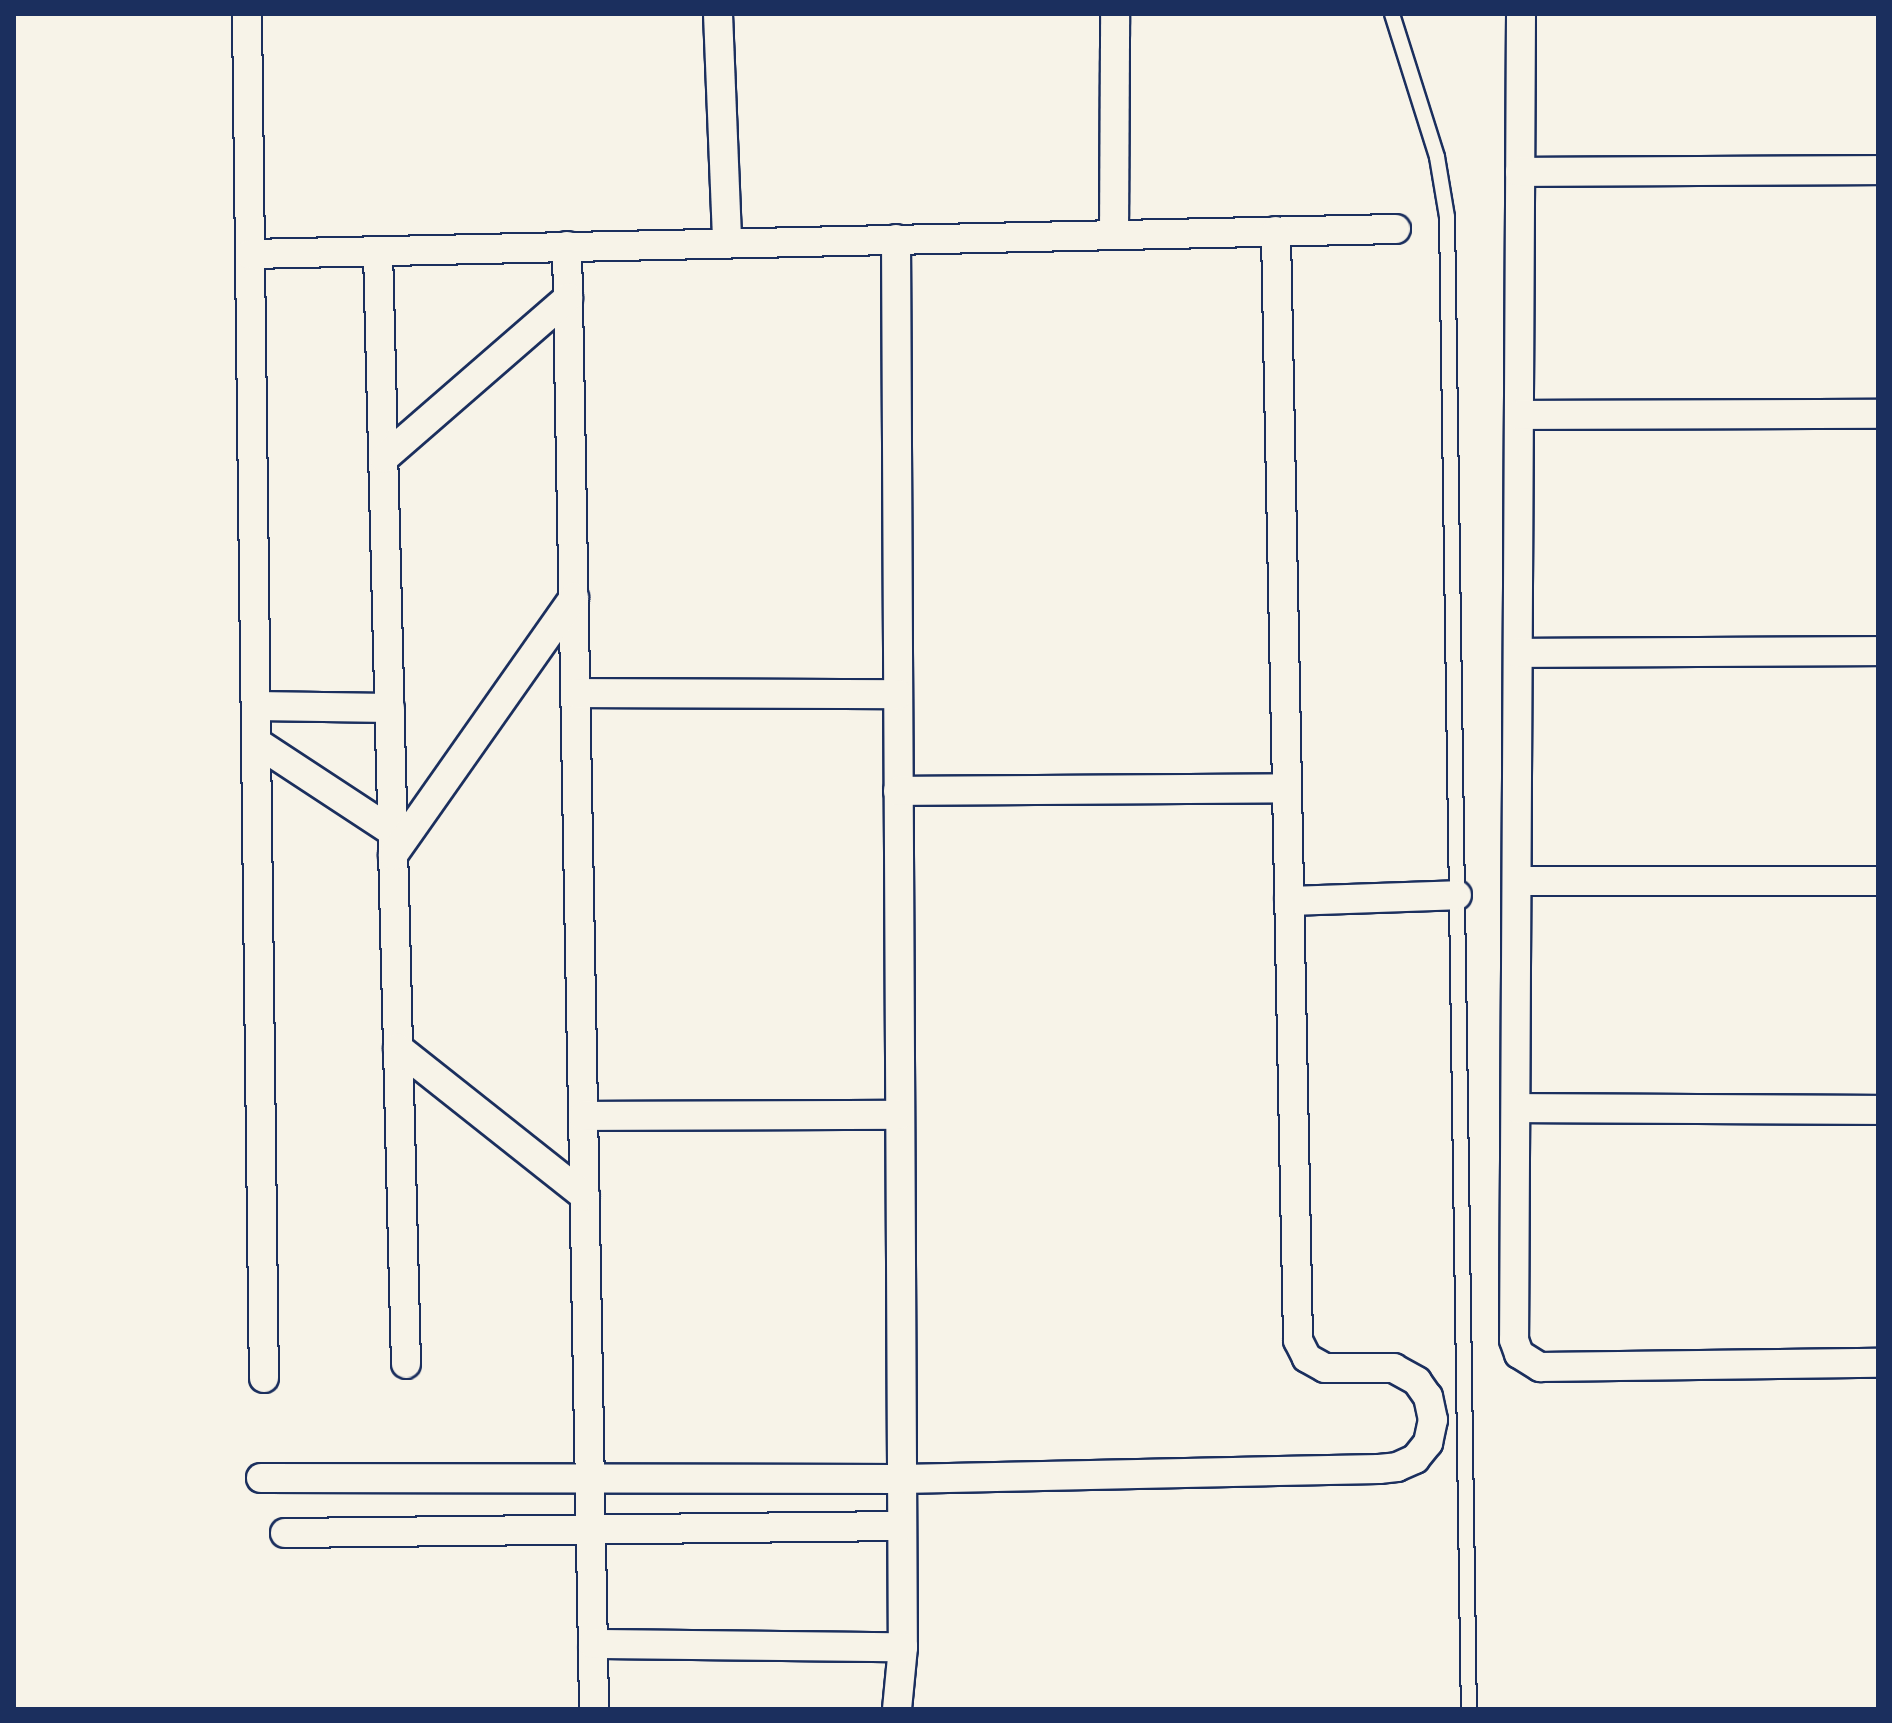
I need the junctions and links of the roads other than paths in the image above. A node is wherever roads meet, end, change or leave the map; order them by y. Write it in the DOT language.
graph roads {
  1 [pos="247,14"];
  2 [pos="718,14"];
  3 [pos="1115,14"];
  4 [pos="1392,14"];
  5 [pos="1521,14"];
  6 [pos="1878,170"];
  7 [pos="1520,172"];
  8 [pos="1396,229"];
  9 [pos="1276,231"];
  10 [pos="1114,234"];
  11 [pos="896,239"];
  12 [pos="727,243"];
  13 [pos="567,246"];
  14 [pos="378,251"];
  15 [pos="250,254"];
  16 [pos="568,298"];
  17 [pos="1878,414"];
  18 [pos="1519,415"];
  19 [pos="384,458"];
  20 [pos="574,597"];
  21 [pos="1878,651"];
  22 [pos="1518,653"];
  23 [pos="575,693"];
  24 [pos="898,694"];
  25 [pos="256,706"];
  26 [pos="390,708"];
  27 [pos="256,742"];
  28 [pos="1287,788"];
  29 [pos="898,791"];
  30 [pos="393,844"];
  31 [pos="1517,881"];
  32 [pos="1878,881"];
  33 [pos="1457,895"];
  34 [pos="1289,901"];
  35 [pos="398,1048"];
  36 [pos="1517,1108"];
  37 [pos="1878,1110"];
  38 [pos="900,1115"];
  39 [pos="583,1116"];
  40 [pos="585,1196"];
  41 [pos="1878,1363"];
  42 [pos="406,1364"];
  43 [pos="264,1378"];
  44 [pos="261,1478"];
  45 [pos="590,1479"];
  46 [pos="901,1479"];
  47 [pos="902,1526"];
  48 [pos="590,1530"];
  49 [pos="285,1533"];
  50 [pos="593,1644"];
  51 [pos="903,1647"];
  52 [pos="594,1709"];
  53 [pos="897,1709"];
  54 [pos="1469,1709"];
  1 -- 15 [label="street"];
  2 -- 12 [label="street"];
  3 -- 10 [label="street"];
  4 -- 33 [label="lane"];
  5 -- 7 [label="street"];
  6 -- 7 [label="street"];
  7 -- 18 [label="street"];
  8 -- 9 [label="street"];
  9 -- 10 [label="street"];
  9 -- 28 [label="street"];
  10 -- 11 [label="street"];
  11 -- 12 [label="street"];
  11 -- 24 [label="street"];
  12 -- 13 [label="street"];
  13 -- 14 [label="street"];
  13 -- 16 [label="street"];
  14 -- 15 [label="street"];
  14 -- 19 [label="street"];
  15 -- 25 [label="street"];
  16 -- 19 [label="street"];
  16 -- 20 [label="street"];
  17 -- 18 [label="street"];
  18 -- 22 [label="street"];
  19 -- 26 [label="street"];
  20 -- 23 [label="street"];
  20 -- 30 [label="street"];
  21 -- 22 [label="street"];
  22 -- 31 [label="street"];
  23 -- 24 [label="street"];
  23 -- 39 [label="street"];
  24 -- 29 [label="street"];
  25 -- 26 [label="street"];
  25 -- 27 [label="street"];
  26 -- 30 [label="street"];
  27 -- 30 [label="street"];
  27 -- 43 [label="street"];
  28 -- 29 [label="street"];
  28 -- 34 [label="street"];
  29 -- 38 [label="street"];
  30 -- 35 [label="street"];
  31 -- 32 [label="street"];
  31 -- 36 [label="street"];
  33 -- 34 [label="street"];
  33 -- 54 [label="lane"];
  34 -- 46 [label="street"];
  35 -- 40 [label="street"];
  35 -- 42 [label="street"];
  36 -- 37 [label="street"];
  36 -- 41 [label="street"];
  38 -- 39 [label="street"];
  38 -- 46 [label="street"];
  39 -- 40 [label="street"];
  40 -- 45 [label="street"];
  44 -- 45 [label="street"];
  45 -- 46 [label="street"];
  45 -- 48 [label="street"];
  46 -- 47 [label="street"];
  47 -- 48 [label="street"];
  47 -- 51 [label="street"];
  48 -- 49 [label="street"];
  48 -- 50 [label="street"];
  50 -- 51 [label="street"];
  50 -- 52 [label="street"];
  51 -- 53 [label="street"];
}
